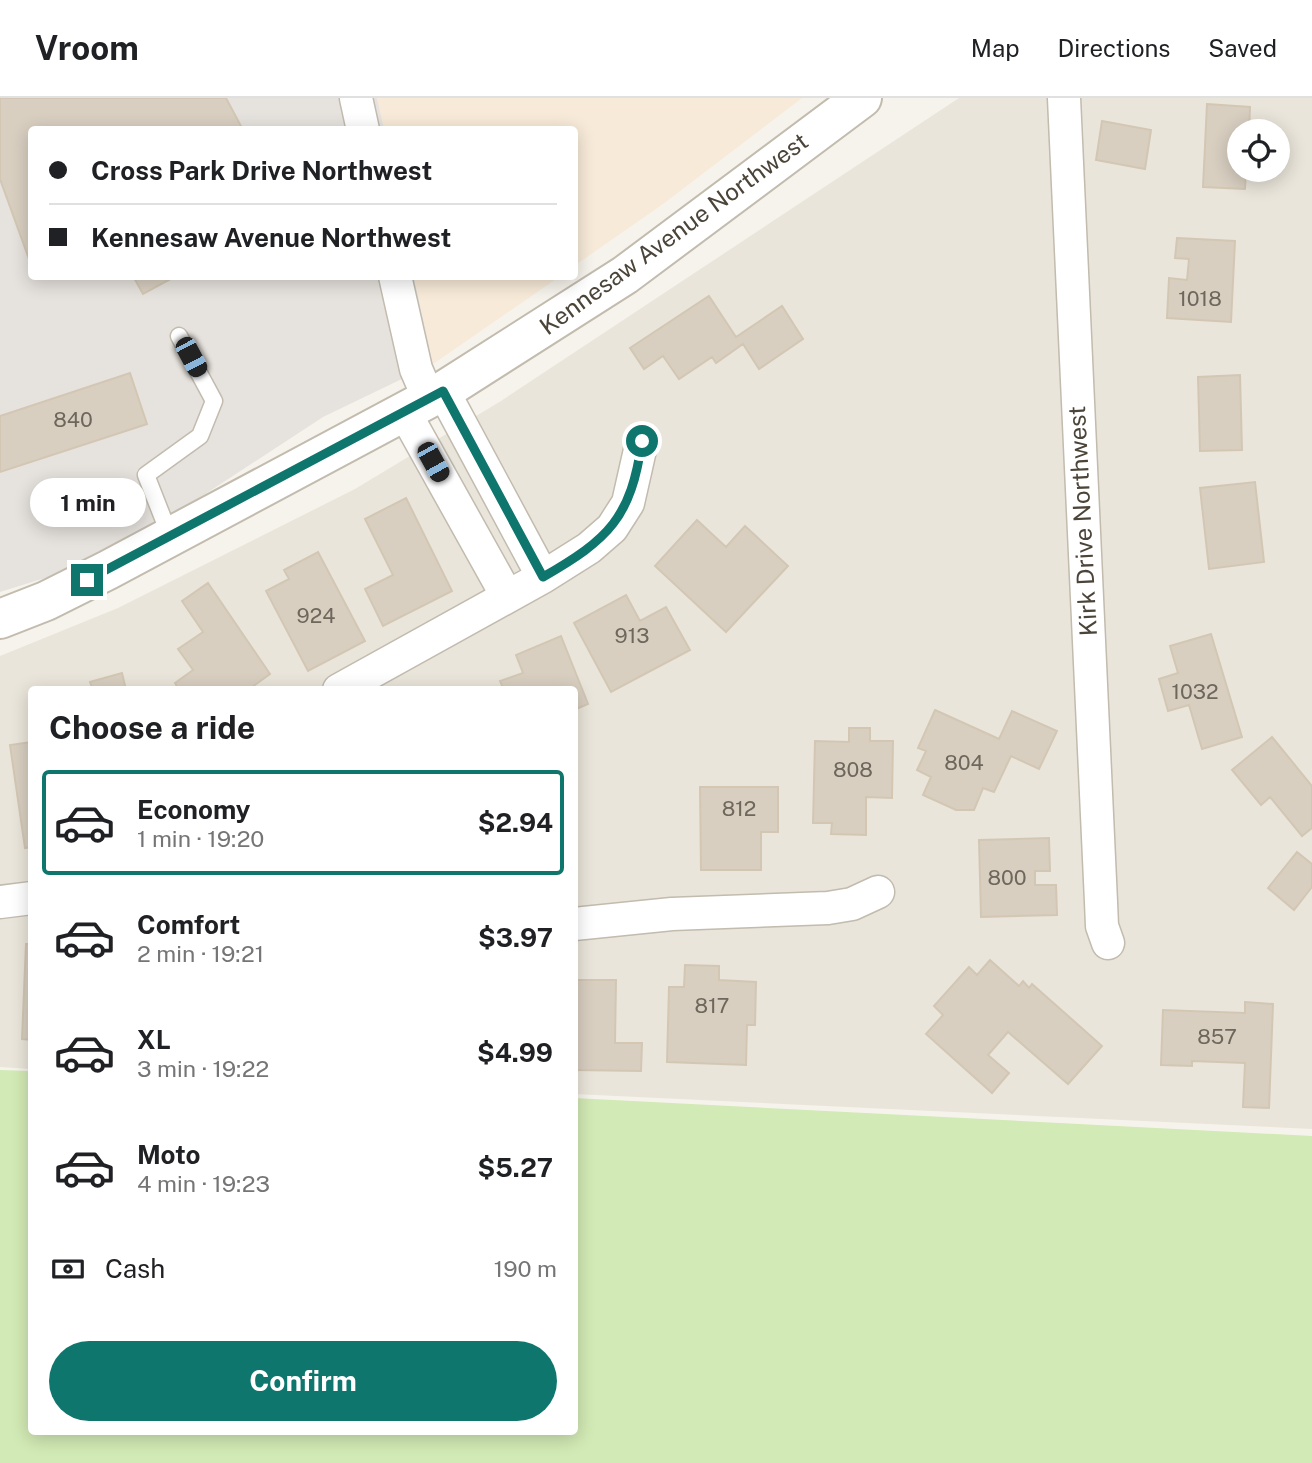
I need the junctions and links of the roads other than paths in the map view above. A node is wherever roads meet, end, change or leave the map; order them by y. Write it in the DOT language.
graph roads {
  1 [pos="356,98"];
  2 [pos="862,98"];
  3 [pos="1064,98"];
  4 [pos="362,126"];
  5 [pos="397,280"];
  6 [pos="179,336"];
  7 [pos="426,401"];
  8 [pos="642,441"];
  9 [pos="170,537"];
  10 [pos="543,577"];
  11 [pos="507,596"];
  12 [pos="0,619"];
  13 [pos="346,686"];
  14 [pos="878,892"];
  15 [pos="28,898"];
  16 [pos="0,902"];
  17 [pos="578,924"];
  18 [pos="1108,943"];
  1 -- 4 [label="street"];
  2 -- 7 [label="street, Kennesaw Avenue Northwest"];
  3 -- 18 [label="street, Kirk Drive Northwest"];
  5 -- 7 [label="street"];
  6 -- 9 [label="lane"];
  7 -- 9 [label="street, Kennesaw Avenue Northwest"];
  7 -- 10 [label="street"];
  7 -- 11 [label="street"];
  8 -- 10 [label="street"];
  9 -- 12 [label="street, Kennesaw Avenue Northwest"];
  10 -- 11 [label="street"];
  11 -- 13 [label="street"];
  14 -- 17 [label="street"];
  15 -- 16 [label="street"];
}
